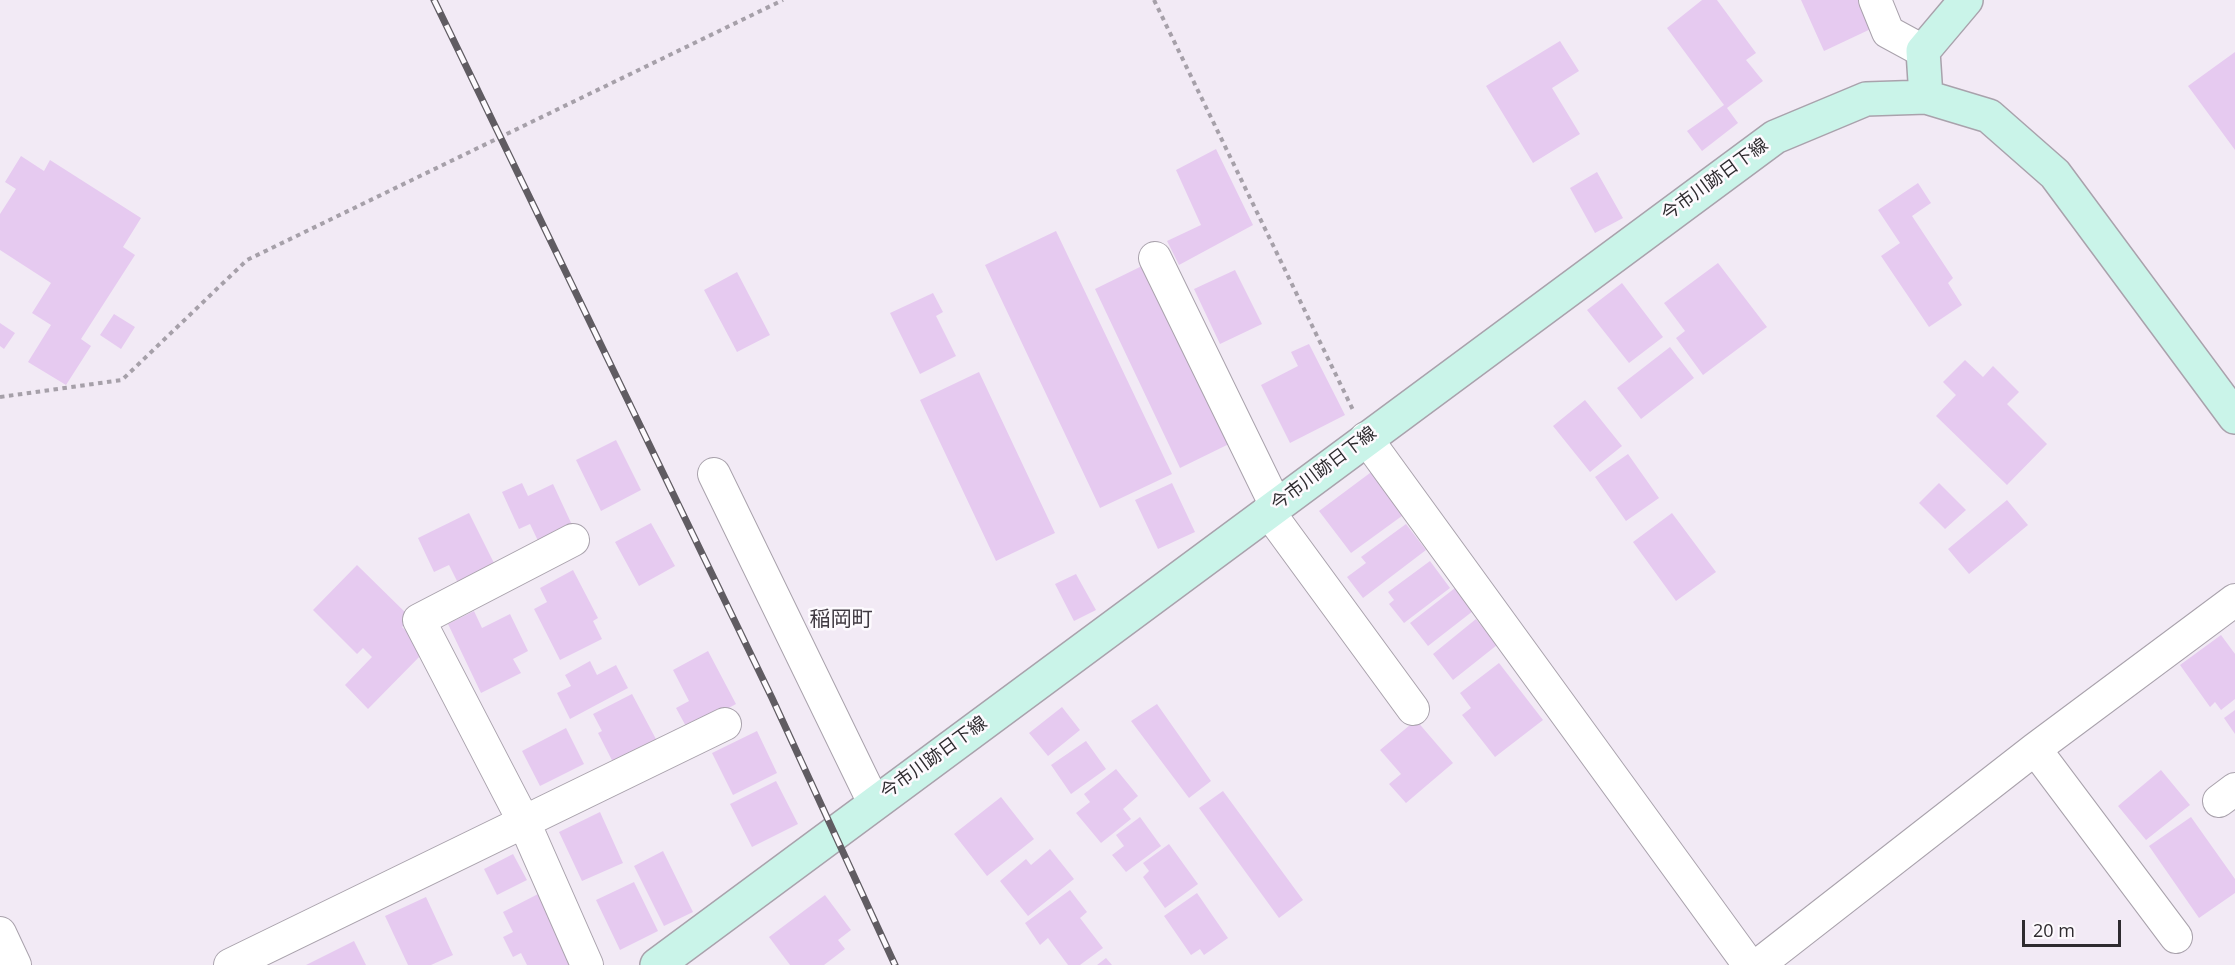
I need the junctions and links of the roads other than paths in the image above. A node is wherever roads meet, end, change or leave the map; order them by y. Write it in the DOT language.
graph roads {
  1 [pos="1875,0"];
  2 [pos="1966,0"];
  3 [pos="1923,51"];
  4 [pos="1926,97"];
  5 [pos="1155,258"];
  6 [pos="2235,417"];
  7 [pos="1366,438"];
  8 [pos="714,474"];
  9 [pos="1272,508"];
  10 [pos="573,540"];
  11 [pos="2235,600"];
  12 [pos="1413,709"];
  13 [pos="725,724"];
  14 [pos="2035,749"];
  15 [pos="874,803"];
  16 [pos="524,822"];
  17 [pos="0,933"];
  18 [pos="2176,937"];
  19 [pos="15,965"];
  20 [pos="230,965"];
  21 [pos="587,965"];
  22 [pos="657,965"];
  23 [pos="1749,965"];
  24 [pos="1758,965"];
  1 -- 3 [label="street"];
  2 -- 3 [label="street"];
  3 -- 4 [label="street"];
  4 -- 6 [label="street, 今市川跡日下線"];
  4 -- 7 [label="street, 今市川跡日下線"];
  5 -- 9 [label="street"];
  7 -- 9 [label="street, 今市川跡日下線"];
  7 -- 23 [label="street"];
  8 -- 15 [label="street"];
  9 -- 12 [label="street"];
  9 -- 15 [label="street, 今市川跡日下線"];
  10 -- 16 [label="street"];
  11 -- 14 [label="street"];
  13 -- 16 [label="street"];
  14 -- 18 [label="street"];
  14 -- 24 [label="street"];
  15 -- 22 [label="street, 今市川跡日下線"];
  16 -- 20 [label="street"];
  16 -- 21 [label="street"];
  17 -- 19 [label="street"];
}
